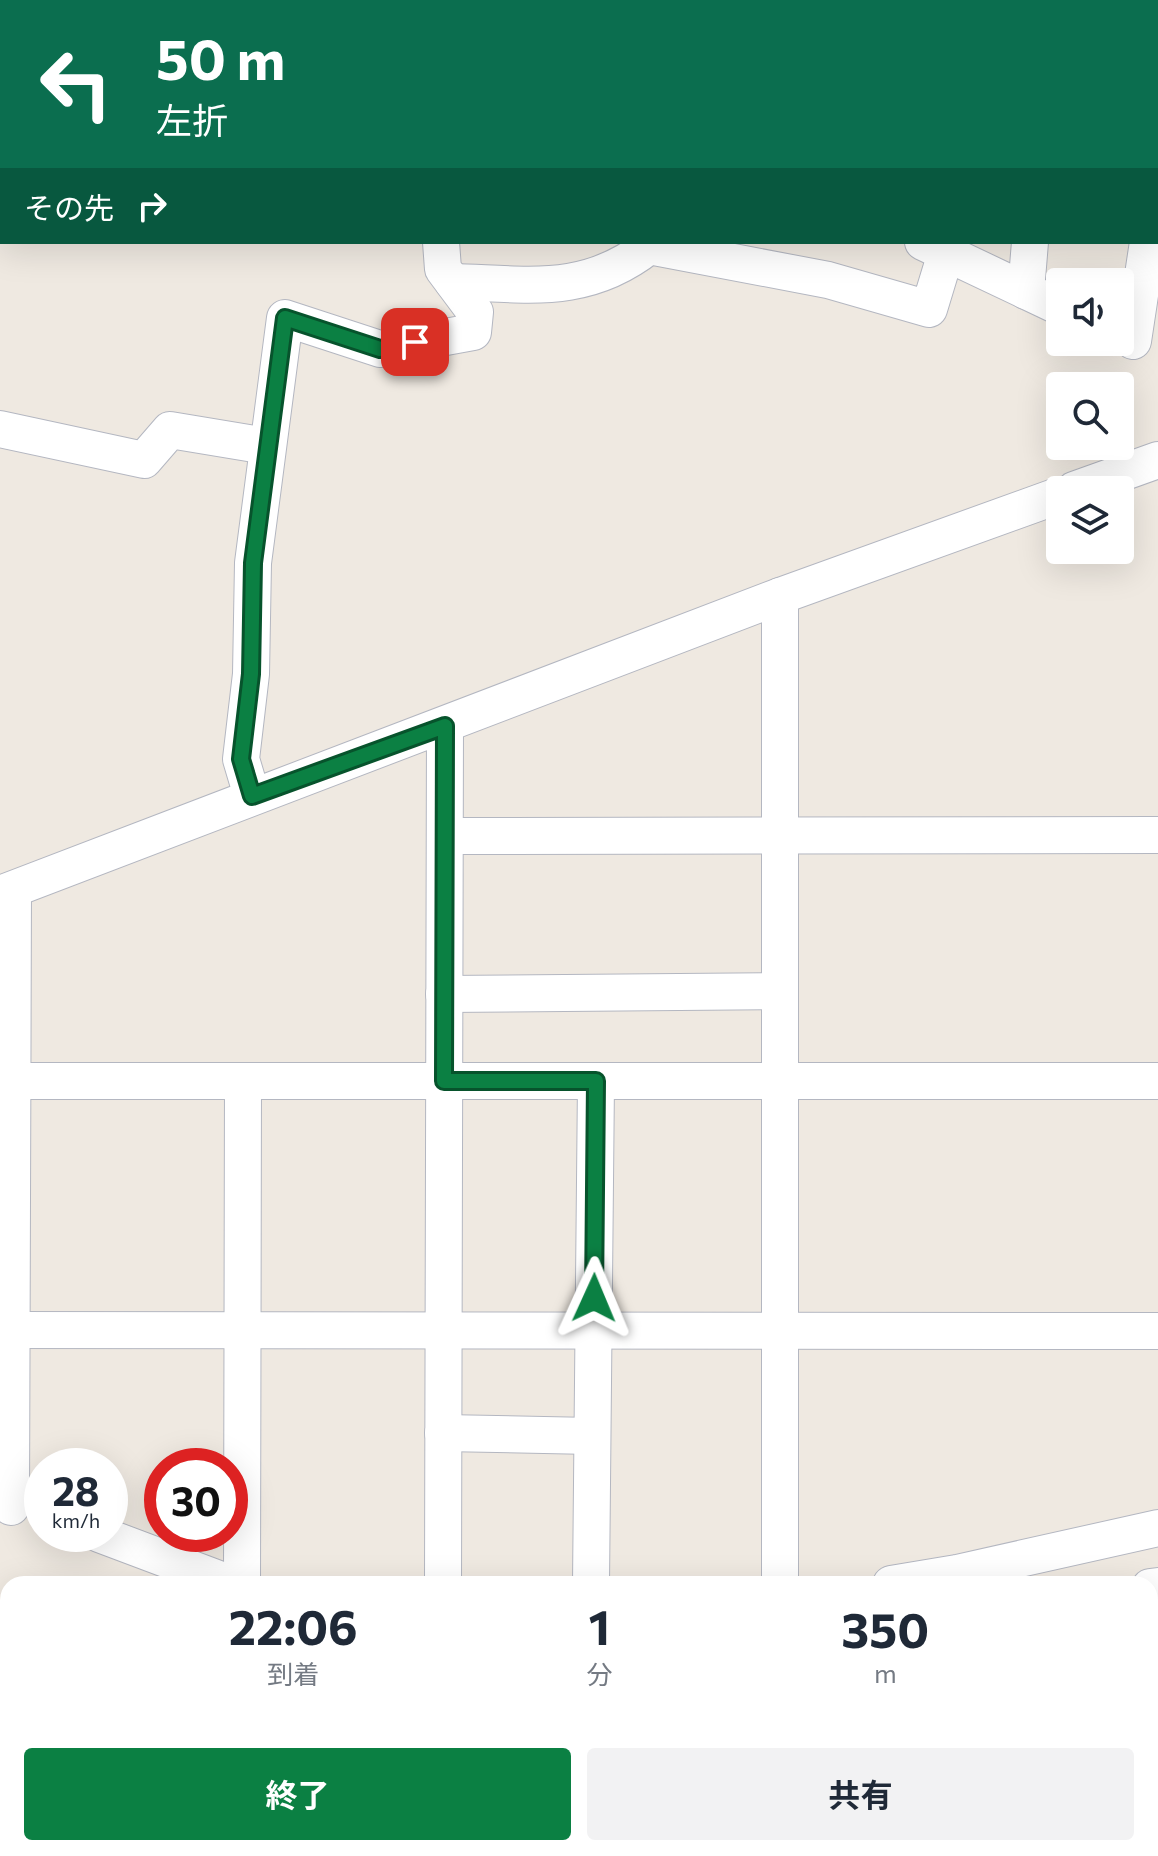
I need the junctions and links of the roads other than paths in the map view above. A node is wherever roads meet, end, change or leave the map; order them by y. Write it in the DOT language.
graph roads {
  1 [pos="441,244"];
  2 [pos="1030,244"];
  3 [pos="1148,244"];
  4 [pos="934,248"];
  5 [pos="453,282"];
  6 [pos="1026,291"];
  7 [pos="1046,300"];
  8 [pos="1137,343"];
  9 [pos="0,429"];
  10 [pos="266,446"];
  11 [pos="1158,460"];
  12 [pos="1113,476"];
  13 [pos="1046,500"];
  14 [pos="780,596"];
  15 [pos="445,726"];
  16 [pos="252,796"];
  17 [pos="779,833"];
  18 [pos="1158,835"];
  19 [pos="445,836"];
  20 [pos="6,892"];
  21 [pos="778,991"];
  22 [pos="444,994"];
  23 [pos="6,1081"];
  24 [pos="444,1081"];
  25 [pos="596,1081"];
  26 [pos="780,1081"];
  27 [pos="1158,1081"];
  28 [pos="243,1082"];
  29 [pos="778,1328"];
  30 [pos="594,1329"];
  31 [pos="6,1330"];
  32 [pos="242,1330"];
  33 [pos="444,1330"];
  34 [pos="1158,1331"];
  35 [pos="443,1433"];
  36 [pos="592,1436"];
  37 [pos="18,1509"];
  38 [pos="1158,1528"];
  39 [pos="128,1545"];
  40 [pos="211,1576"];
  41 [pos="242,1576"];
  42 [pos="443,1576"];
  43 [pos="591,1576"];
  44 [pos="780,1576"];
  45 [pos="939,1576"];
  1 -- 5 [label="street"];
  2 -- 6 [label="street"];
  3 -- 8 [label="street"];
  4 -- 5 [label="street"];
  4 -- 6 [label="street"];
  5 -- 10 [label="street"];
  6 -- 7 [label="street"];
  9 -- 10 [label="street"];
  10 -- 16 [label="street"];
  11 -- 12 [label="street"];
  13 -- 14 [label="street"];
  14 -- 15 [label="street"];
  14 -- 17 [label="street"];
  15 -- 16 [label="street"];
  15 -- 19 [label="street"];
  16 -- 20 [label="street"];
  17 -- 18 [label="street"];
  17 -- 19 [label="street"];
  17 -- 21 [label="street"];
  19 -- 22 [label="street"];
  20 -- 23 [label="street"];
  21 -- 22 [label="street"];
  21 -- 26 [label="street"];
  22 -- 24 [label="street"];
  23 -- 28 [label="street"];
  23 -- 31 [label="street"];
  24 -- 25 [label="street"];
  24 -- 28 [label="street"];
  24 -- 33 [label="street"];
  25 -- 26 [label="street"];
  25 -- 30 [label="street"];
  26 -- 27 [label="street"];
  26 -- 29 [label="street"];
  28 -- 32 [label="street"];
  29 -- 30 [label="street"];
  29 -- 34 [label="street"];
  29 -- 44 [label="street"];
  30 -- 33 [label="street"];
  30 -- 36 [label="street"];
  31 -- 32 [label="street"];
  31 -- 37 [label="street"];
  32 -- 33 [label="street"];
  32 -- 41 [label="street"];
  33 -- 35 [label="street"];
  35 -- 36 [label="street"];
  35 -- 42 [label="street"];
  36 -- 43 [label="street"];
  38 -- 45 [label="street"];
  39 -- 40 [label="street"];
}
